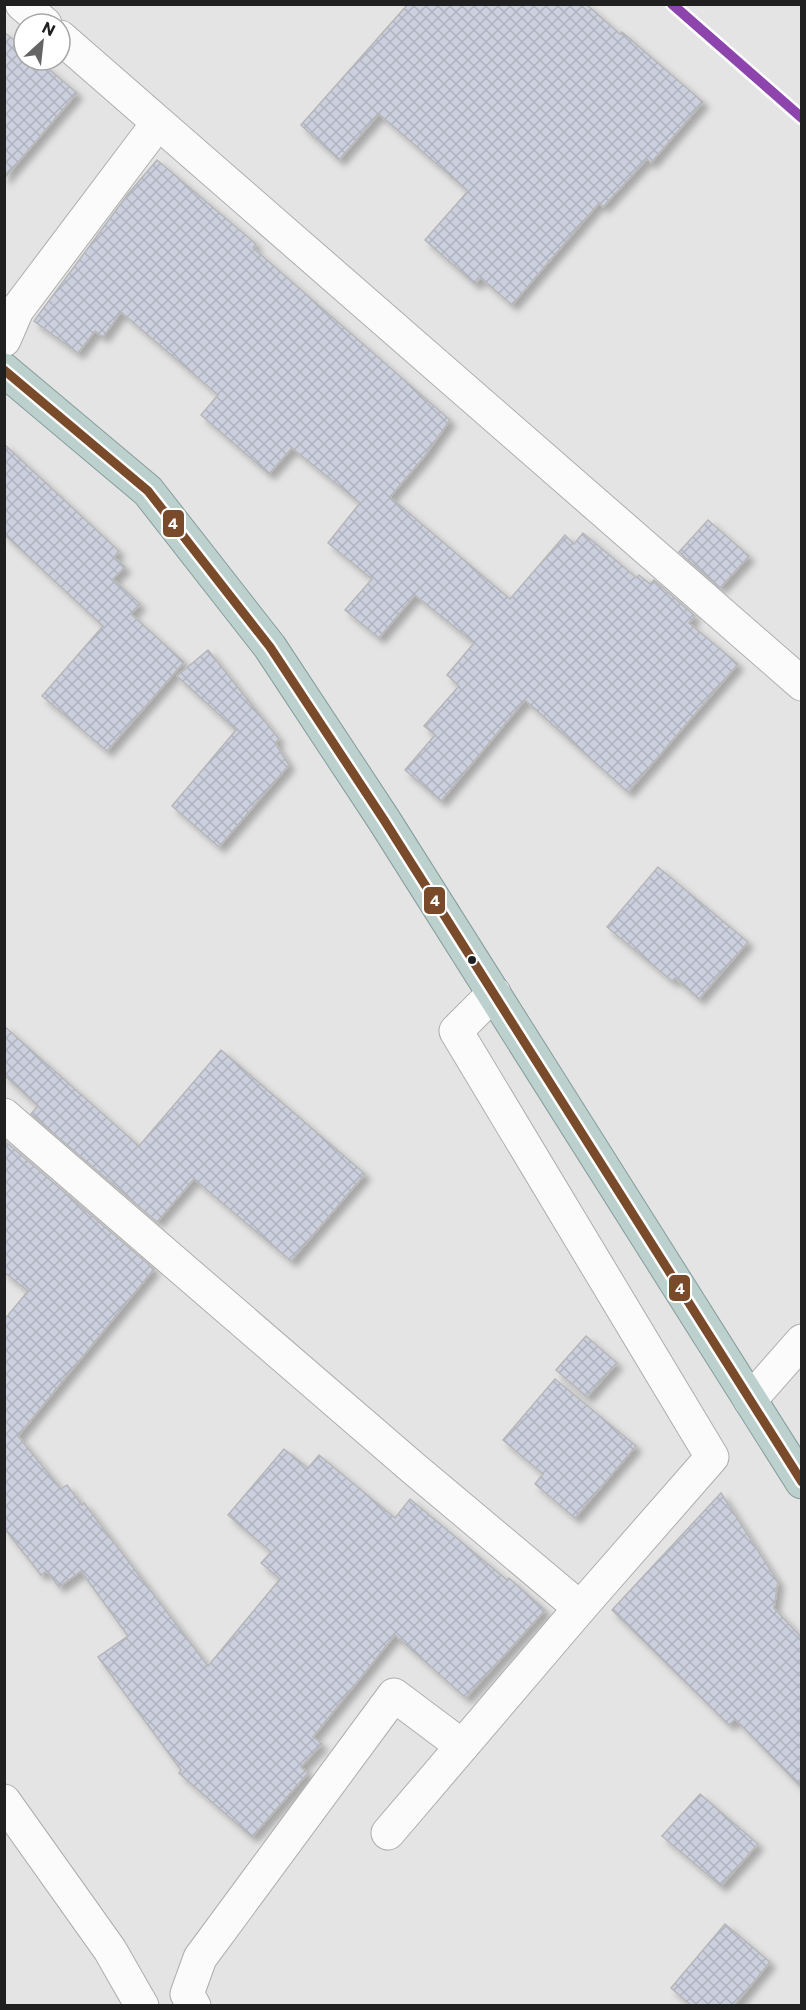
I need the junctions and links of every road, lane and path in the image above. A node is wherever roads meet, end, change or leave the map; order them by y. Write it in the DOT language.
graph roads {
  1 [pos="72,48"];
  2 [pos="158,123"];
  3 [pos="4,340"];
  4 [pos="4,370"];
  5 [pos="801,684"];
  6 [pos="494,993"];
  7 [pos="4,1115"];
  8 [pos="801,1341"];
  9 [pos="750,1400"];
  10 [pos="801,1482"];
  11 [pos="580,1608"];
  12 [pos="462,1746"];
  13 [pos="4,1801"];
  14 [pos="388,1833"];
  15 [pos="142,2006"];
  16 [pos="194,2006"];
  1 -- 2 [label="street"];
  2 -- 3 [label="street"];
  2 -- 5 [label="street"];
  4 -- 6 [label="highway"];
  6 -- 9 [label="highway"];
  6 -- 11 [label="street"];
  7 -- 11 [label="street"];
  8 -- 9 [label="street"];
  9 -- 10 [label="highway"];
  11 -- 12 [label="street"];
  12 -- 14 [label="street"];
  12 -- 16 [label="street"];
  13 -- 15 [label="street"];
}
